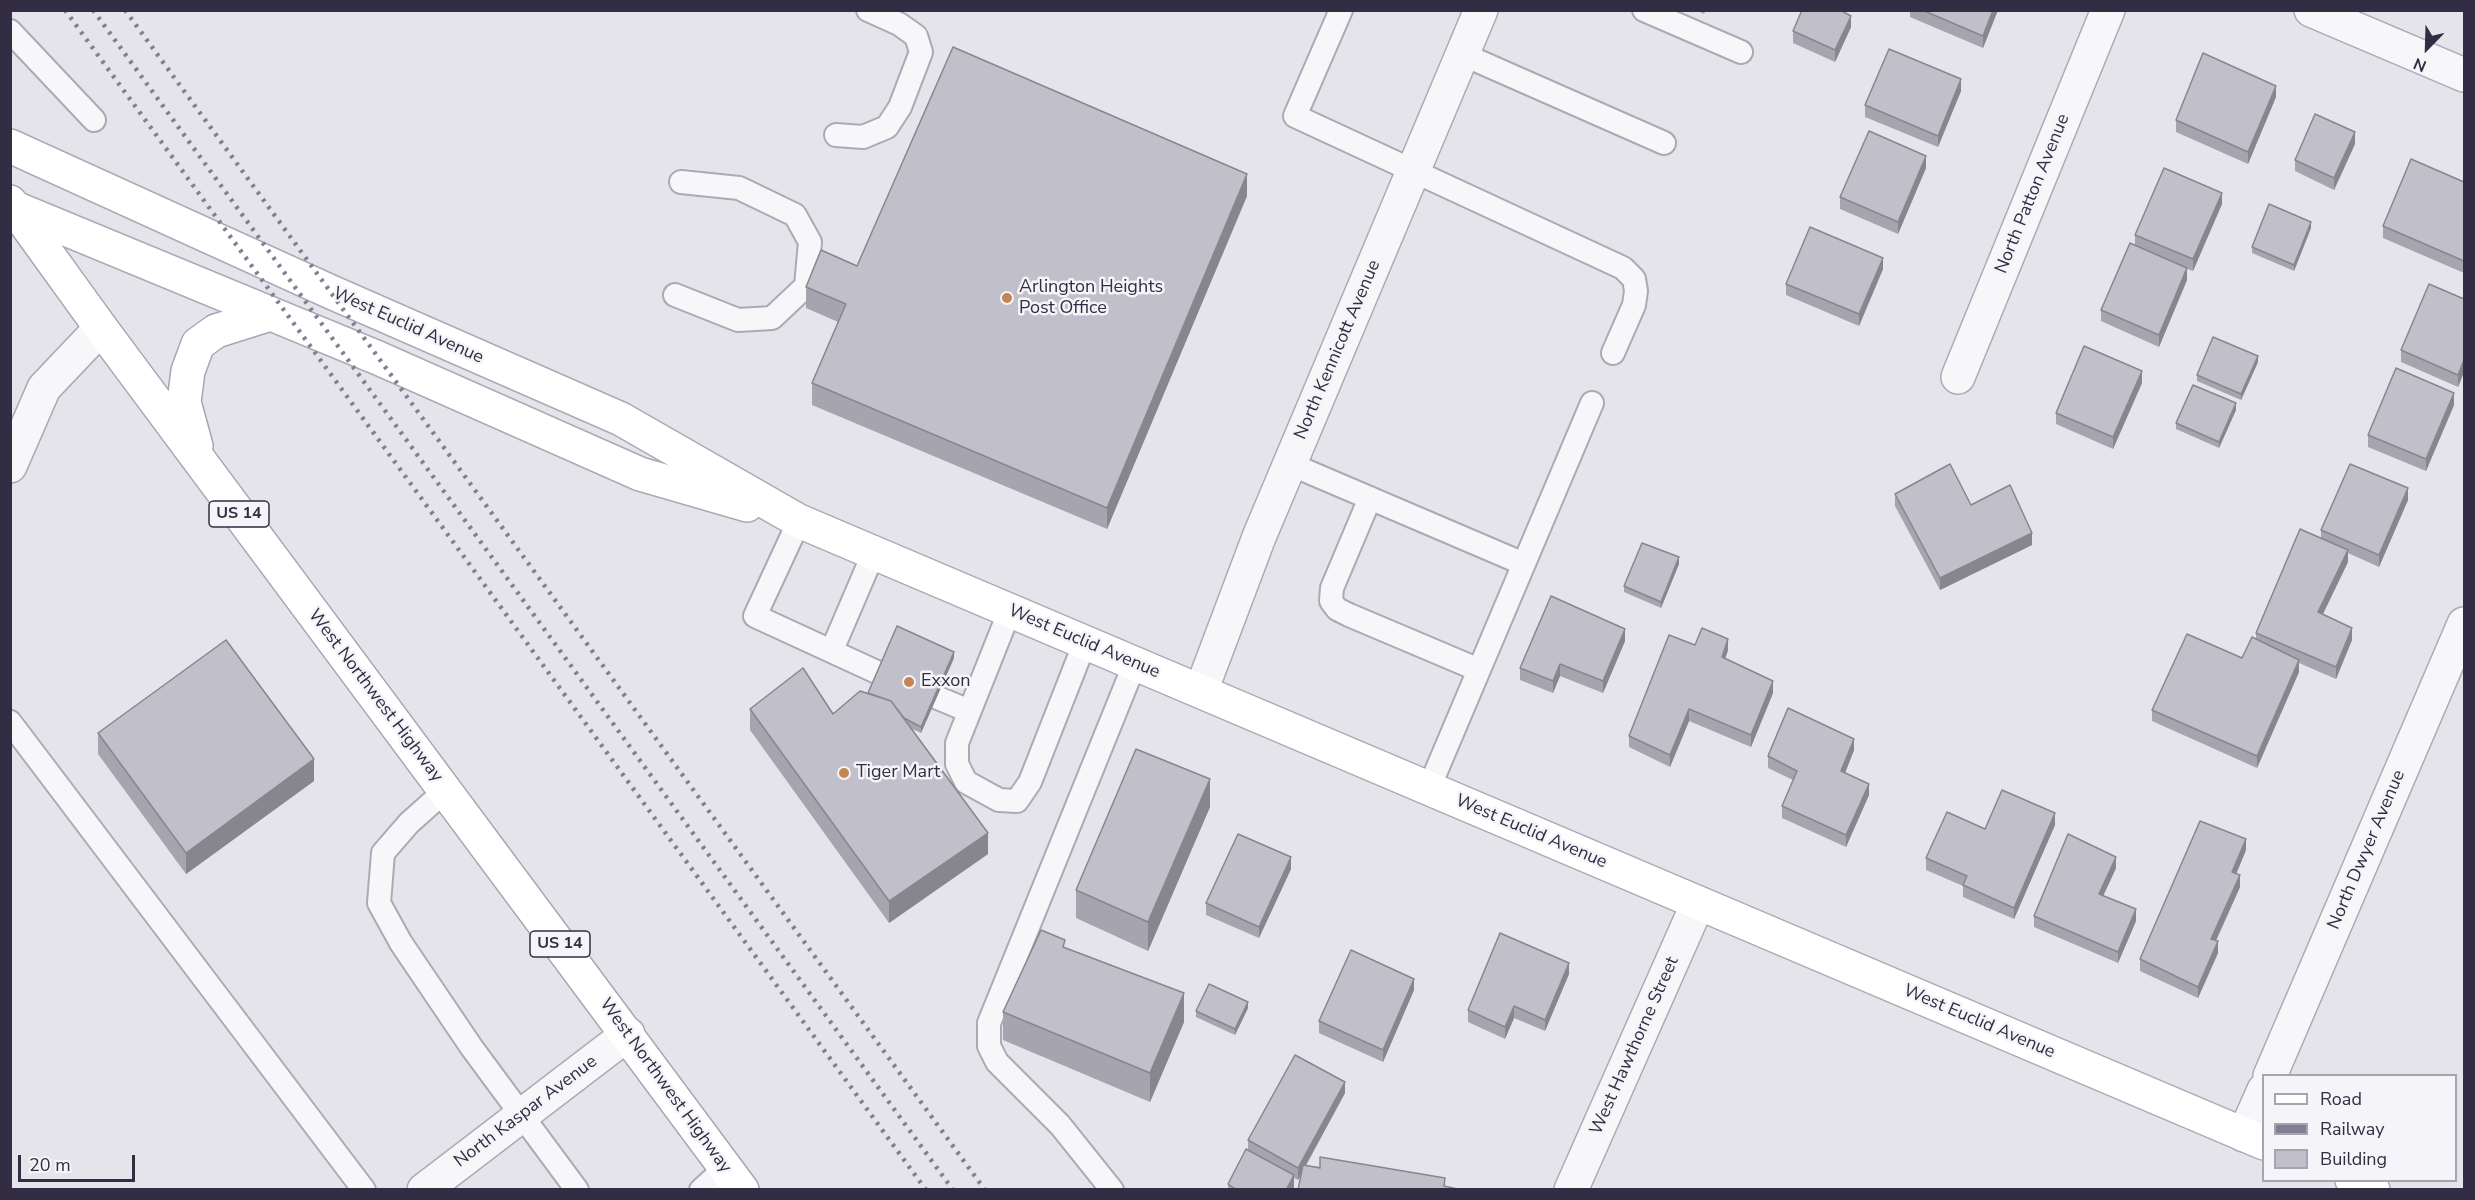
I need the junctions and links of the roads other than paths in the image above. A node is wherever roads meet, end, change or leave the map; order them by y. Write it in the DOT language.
graph roads {
  1 [pos="868,10"];
  2 [pos="1341,10"];
  3 [pos="1481,10"];
  4 [pos="1644,10"];
  5 [pos="2108,10"];
  6 [pos="2311,10"];
  7 [pos="10,31"];
  8 [pos="1741,52"];
  9 [pos="1462,54"];
  10 [pos="2464,75"];
  11 [pos="94,120"];
  12 [pos="836,135"];
  13 [pos="1664,143"];
  14 [pos="10,146"];
  15 [pos="1413,171"];
  16 [pos="681,182"];
  17 [pos="12,205"];
  18 [pos="675,295"];
  19 [pos="270,314"];
  20 [pos="100,328"];
  21 [pos="1614,353"];
  22 [pos="1958,377"];
  23 [pos="1592,404"];
  24 [pos="200,462"];
  25 [pos="1290,464"];
  26 [pos="10,466"];
  27 [pos="1370,498"];
  28 [pos="799,521"];
  29 [pos="874,552"];
  30 [pos="1524,564"];
  31 [pos="1010,610"];
  32 [pos="2464,624"];
  33 [pos="1085,642"];
  34 [pos="832,650"];
  35 [pos="1135,663"];
  36 [pos="1479,670"];
  37 [pos="881,674"];
  38 [pos="1201,691"];
  39 [pos="938,698"];
  40 [pos="969,711"];
  41 [pos="10,722"];
  42 [pos="1429,788"];
  43 [pos="446,790"];
  44 [pos="1698,903"];
  45 [pos="628,1034"];
  46 [pos="2271,1074"];
  47 [pos="2262,1100"];
  48 [pos="522,1115"];
  49 [pos="2254,1139"];
  50 [pos="733,1179"];
  51 [pos="2356,1182"];
  52 [pos="364,1190"];
  53 [pos="424,1190"];
  54 [pos="577,1190"];
  55 [pos="701,1190"];
  56 [pos="1112,1190"];
  57 [pos="1571,1190"];
  58 [pos="2373,1190"];
  1 -- 12 [label="lane"];
  2 -- 15 [label="lane"];
  3 -- 9 [label="street, North Kennicott Avenue"];
  4 -- 8 [label="lane"];
  5 -- 22 [label="street, North Patton Avenue"];
  6 -- 10 [label="street"];
  7 -- 11 [label="lane"];
  9 -- 13 [label="lane"];
  9 -- 15 [label="street, North Kennicott Avenue"];
  14 -- 28 [label="main road, West Euclid Avenue"];
  15 -- 21 [label="lane"];
  15 -- 25 [label="street, North Kennicott Avenue"];
  16 -- 18 [label="lane"];
  17 -- 19 [label="main road, West Euclid Avenue"];
  17 -- 20 [label="main road, West Northwest Highway / US 14"];
  19 -- 24 [label="main road"];
  19 -- 28 [label="main road, West Euclid Avenue"];
  20 -- 24 [label="main road, West Northwest Highway / US 14"];
  20 -- 26 [label="street"];
  23 -- 30 [label="lane"];
  24 -- 43 [label="main road, West Northwest Highway / US 14"];
  25 -- 27 [label="lane"];
  25 -- 38 [label="street, North Kennicott Avenue"];
  27 -- 30 [label="lane"];
  27 -- 36 [label="lane"];
  28 -- 29 [label="main road, West Euclid Avenue"];
  28 -- 34 [label="lane"];
  29 -- 31 [label="main road, West Euclid Avenue"];
  29 -- 34 [label="lane"];
  30 -- 36 [label="lane"];
  31 -- 33 [label="main road, West Euclid Avenue"];
  31 -- 40 [label="lane"];
  32 -- 46 [label="street, North Dwyer Avenue"];
  33 -- 35 [label="main road, West Euclid Avenue"];
  33 -- 40 [label="lane"];
  34 -- 37 [label="lane"];
  35 -- 38 [label="main road, West Euclid Avenue"];
  35 -- 56 [label="lane"];
  36 -- 42 [label="lane"];
  38 -- 42 [label="main road, West Euclid Avenue"];
  39 -- 40 [label="lane"];
  41 -- 52 [label="lane"];
  42 -- 44 [label="main road, West Euclid Avenue"];
  43 -- 45 [label="main road, West Northwest Highway / US 14"];
  43 -- 48 [label="lane"];
  44 -- 49 [label="main road, West Euclid Avenue"];
  44 -- 57 [label="street, West Hawthorne Street"];
  45 -- 48 [label="street, North Kaspar Avenue"];
  45 -- 50 [label="main road, West Northwest Highway / US 14"];
  47 -- 49 [label="street"];
  48 -- 53 [label="street, North Kaspar Avenue"];
  48 -- 54 [label="lane"];
  50 -- 55 [label="lane"];
  51 -- 58 [label="main road"];
}
